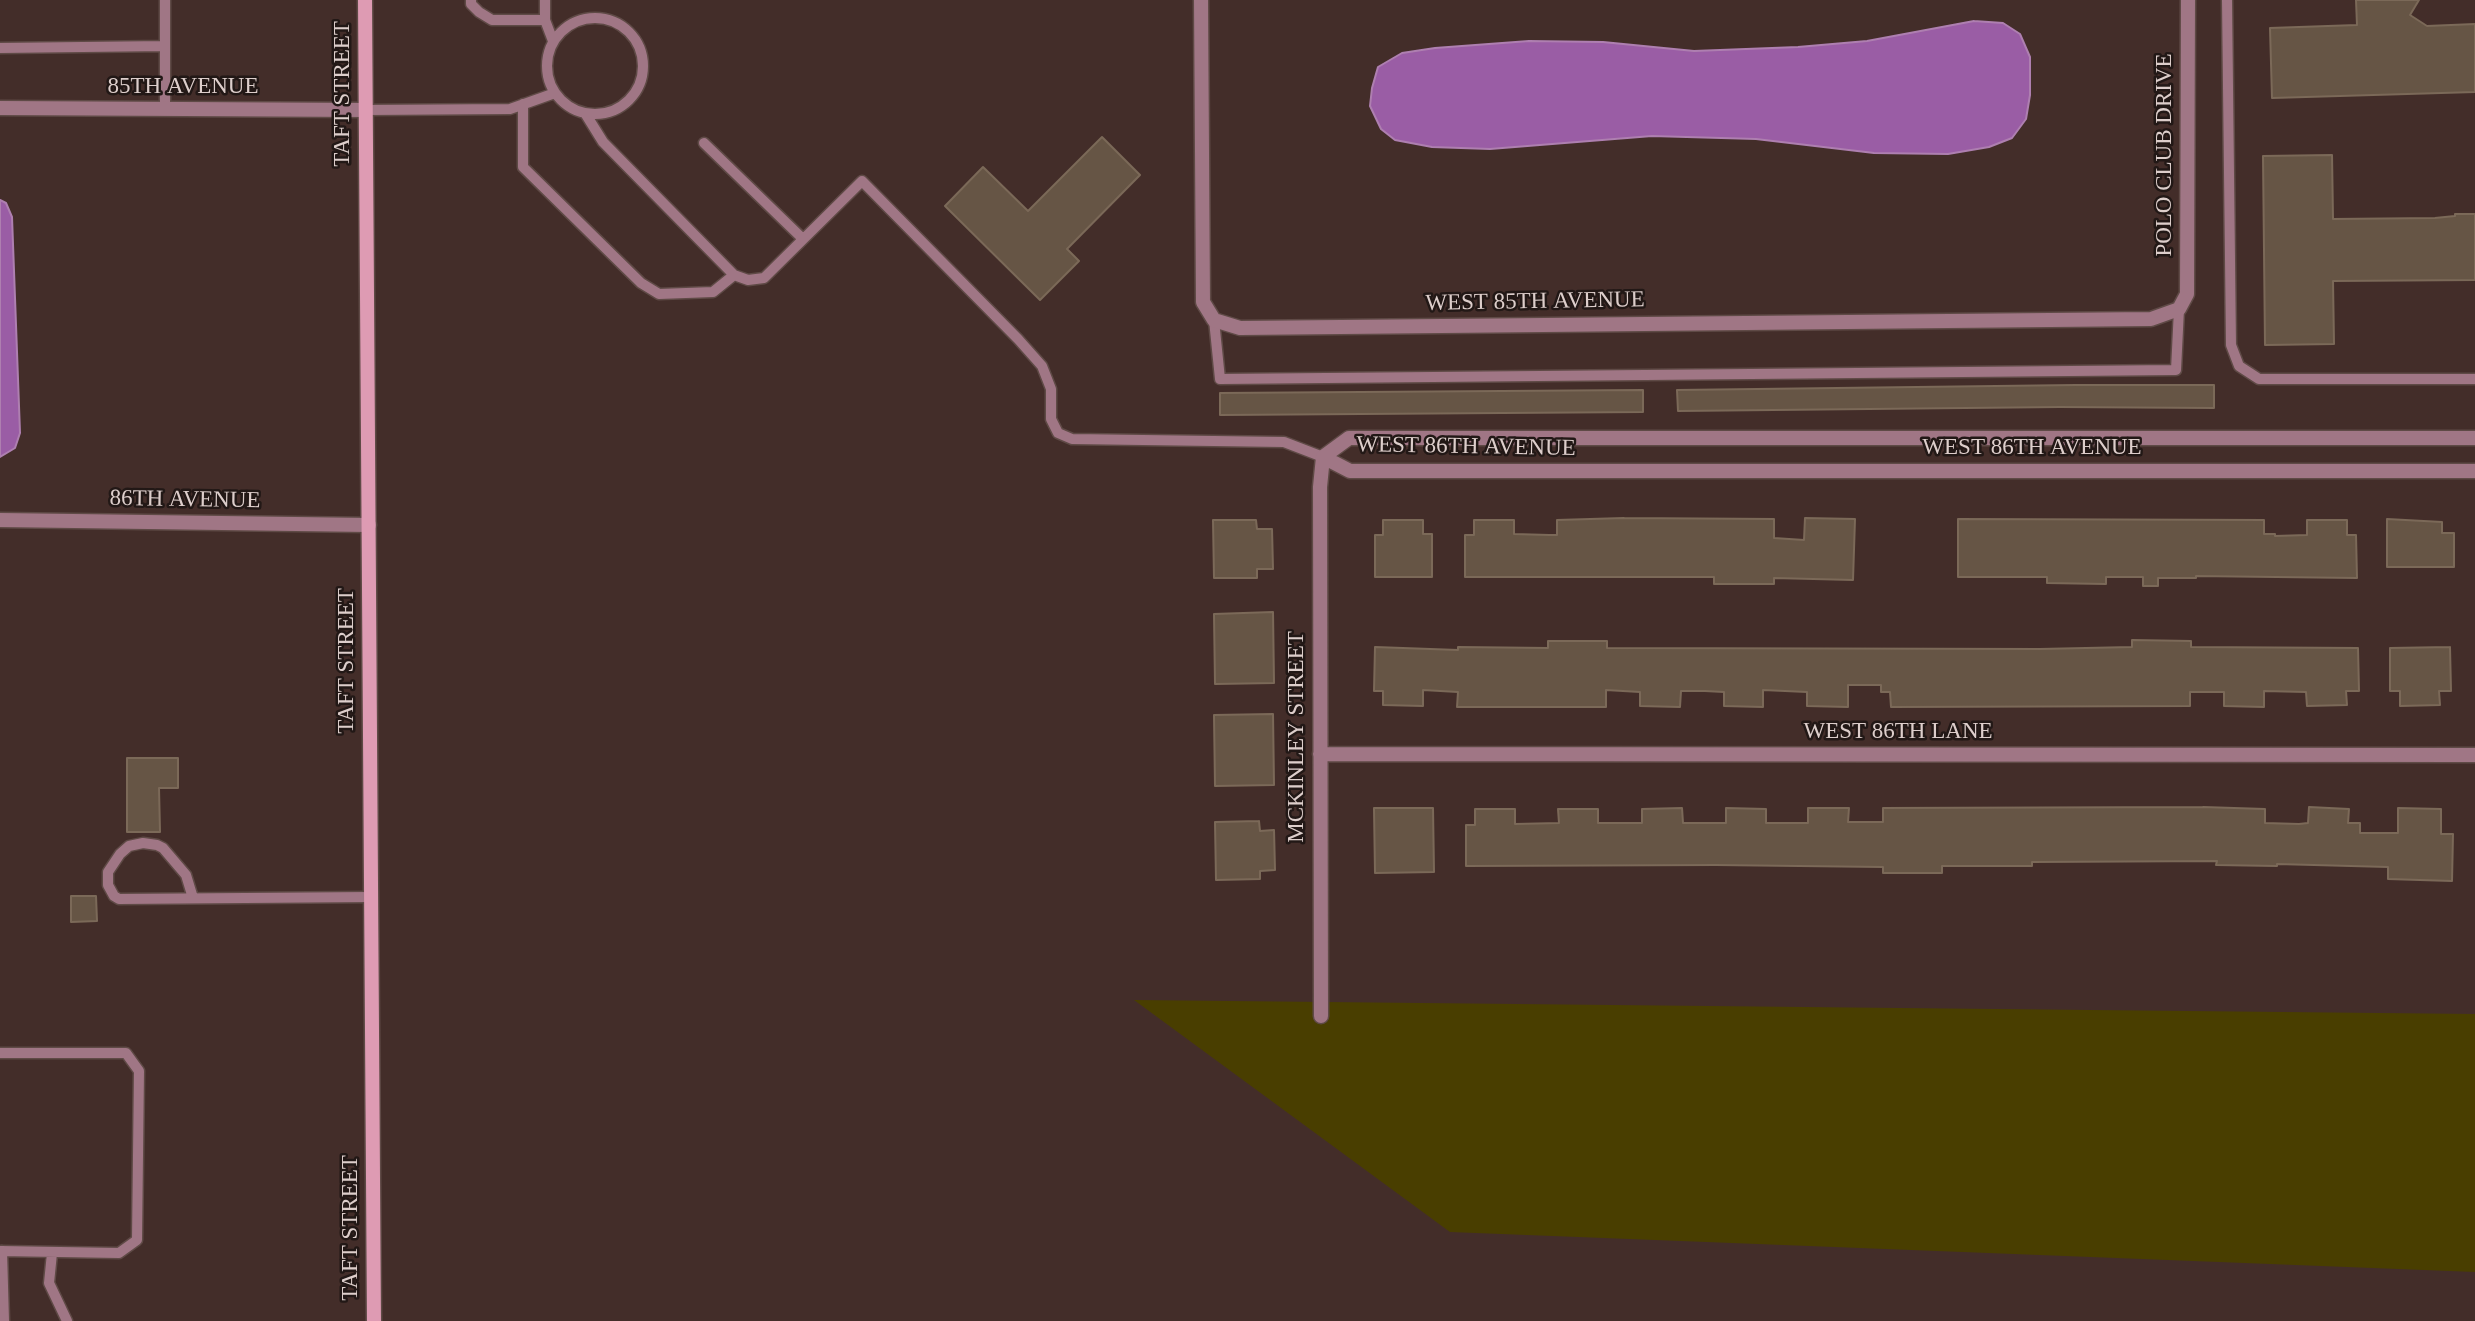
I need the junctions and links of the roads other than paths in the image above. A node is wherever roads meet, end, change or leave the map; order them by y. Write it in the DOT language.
graph roads {
  1 [pos="165,0"];
  2 [pos="365,0"];
  3 [pos="471,0"];
  4 [pos="545,0"];
  5 [pos="1201,0"];
  6 [pos="2188,0"];
  7 [pos="2227,0"];
  8 [pos="545,20"];
  9 [pos="554,41"];
  10 [pos="165,46"];
  11 [pos="0,47"];
  12 [pos="555,93"];
  13 [pos="523,104"];
  14 [pos="0,108"];
  15 [pos="165,110"];
  16 [pos="366,110"];
  17 [pos="585,113"];
  18 [pos="704,143"];
  19 [pos="803,239"];
  20 [pos="734,275"];
  21 [pos="2179,309"];
  22 [pos="1214,320"];
  23 [pos="2475,379"];
  24 [pos="2475,438"];
  25 [pos="1323,457"];
  26 [pos="2475,471"];
  27 [pos="0,520"];
  28 [pos="369,525"];
  29 [pos="1320,754"];
  30 [pos="2475,755"];
  31 [pos="371,897"];
  32 [pos="193,898"];
  33 [pos="1321,1016"];
  34 [pos="0,1054"];
  35 [pos="1,1251"];
  36 [pos="52,1253"];
  37 [pos="4,1321"];
  38 [pos="67,1321"];
  39 [pos="374,1321"];
  1 -- 10 [label="lane"];
  2 -- 16 [label="main road, TAFT STREET"];
  3 -- 8 [label="lane"];
  4 -- 8 [label="lane"];
  5 -- 22 [label="street"];
  6 -- 21 [label="street, POLO CLUB DRIVE"];
  7 -- 23 [label="lane"];
  8 -- 9 [label="lane"];
  9 -- 12 [label="lane"];
  9 -- 17 [label="lane"];
  10 -- 11 [label="lane"];
  10 -- 15 [label="lane"];
  12 -- 13 [label="lane"];
  12 -- 17 [label="lane"];
  13 -- 16 [label="lane"];
  13 -- 20 [label="lane"];
  14 -- 15 [label="street, 85TH AVENUE"];
  15 -- 16 [label="street, 85TH AVENUE"];
  16 -- 28 [label="main road, TAFT STREET"];
  17 -- 20 [label="lane"];
  18 -- 19 [label="lane"];
  19 -- 20 [label="lane"];
  19 -- 25 [label="lane"];
  21 -- 22 [label="street, WEST 85TH AVENUE"];
  21 -- 22 [label="lane"];
  24 -- 25 [label="street, WEST 86TH AVENUE"];
  25 -- 26 [label="street, WEST 86TH AVENUE"];
  25 -- 29 [label="street, MCKINLEY STREET"];
  27 -- 28 [label="street, 86TH AVENUE"];
  28 -- 31 [label="main road, TAFT STREET"];
  29 -- 30 [label="street, WEST 86TH LANE"];
  29 -- 33 [label="street, MCKINLEY STREET"];
  31 -- 32 [label="lane"];
  31 -- 39 [label="main road, TAFT STREET"];
  32 -- 32 [label="lane"];
  34 -- 36 [label="lane"];
  35 -- 36 [label="lane"];
  35 -- 37 [label="lane"];
  36 -- 38 [label="lane"];
}
